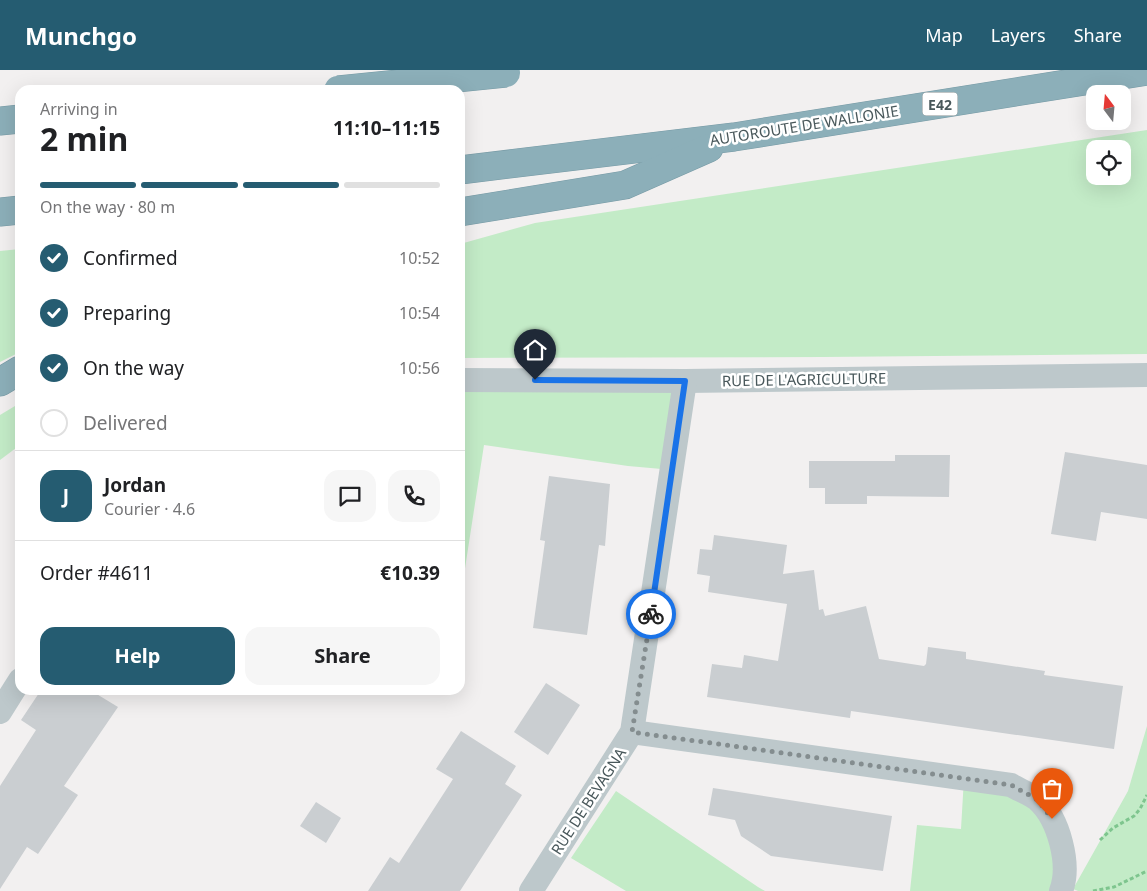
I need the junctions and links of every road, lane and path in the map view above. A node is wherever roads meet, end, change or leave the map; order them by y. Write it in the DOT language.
graph roads {
  1 [pos="418,70"];
  2 [pos="513,71"];
  3 [pos="1147,71"];
  4 [pos="384,85"];
  5 [pos="408,85"];
  6 [pos="15,120"];
  7 [pos="0,121"];
  8 [pos="734,137"];
  9 [pos="465,169"];
  10 [pos="15,210"];
  11 [pos="465,211"];
  12 [pos="0,212"];
  13 [pos="15,373"];
  14 [pos="1147,375"];
  15 [pos="465,380"];
  16 [pos="685,381"];
  17 [pos="0,382"];
  18 [pos="15,688"];
  19 [pos="0,712"];
  20 [pos="632,732"];
  21 [pos="1147,795"];
  22 [pos="1100,840"];
  23 [pos="1147,871"];
  24 [pos="531,891"];
  25 [pos="1061,891"];
  26 [pos="1093,891"];
  1 -- 5 [label="street"];
  2 -- 4 [label="highway, bridge"];
  3 -- 8 [label="highway, AUTOROUTE DE WALLONIE / E42"];
  6 -- 7 [label="highway"];
  8 -- 9 [label="highway, AUTOROUTE DE WALLONIE / E42"];
  8 -- 11 [label="highway"];
  10 -- 12 [label="highway"];
  13 -- 17 [label="highway"];
  14 -- 16 [label="street, RUE DE L'AGRICULTURE"];
  15 -- 16 [label="street, RUE DE L'AGRICULTURE"];
  16 -- 20 [label="street, RUE DE BEVAGNA"];
  18 -- 19 [label="street"];
  20 -- 24 [label="street, RUE DE BEVAGNA"];
  20 -- 25 [label="street"];
  21 -- 22 [label="path"];
  23 -- 26 [label="path"];
}
